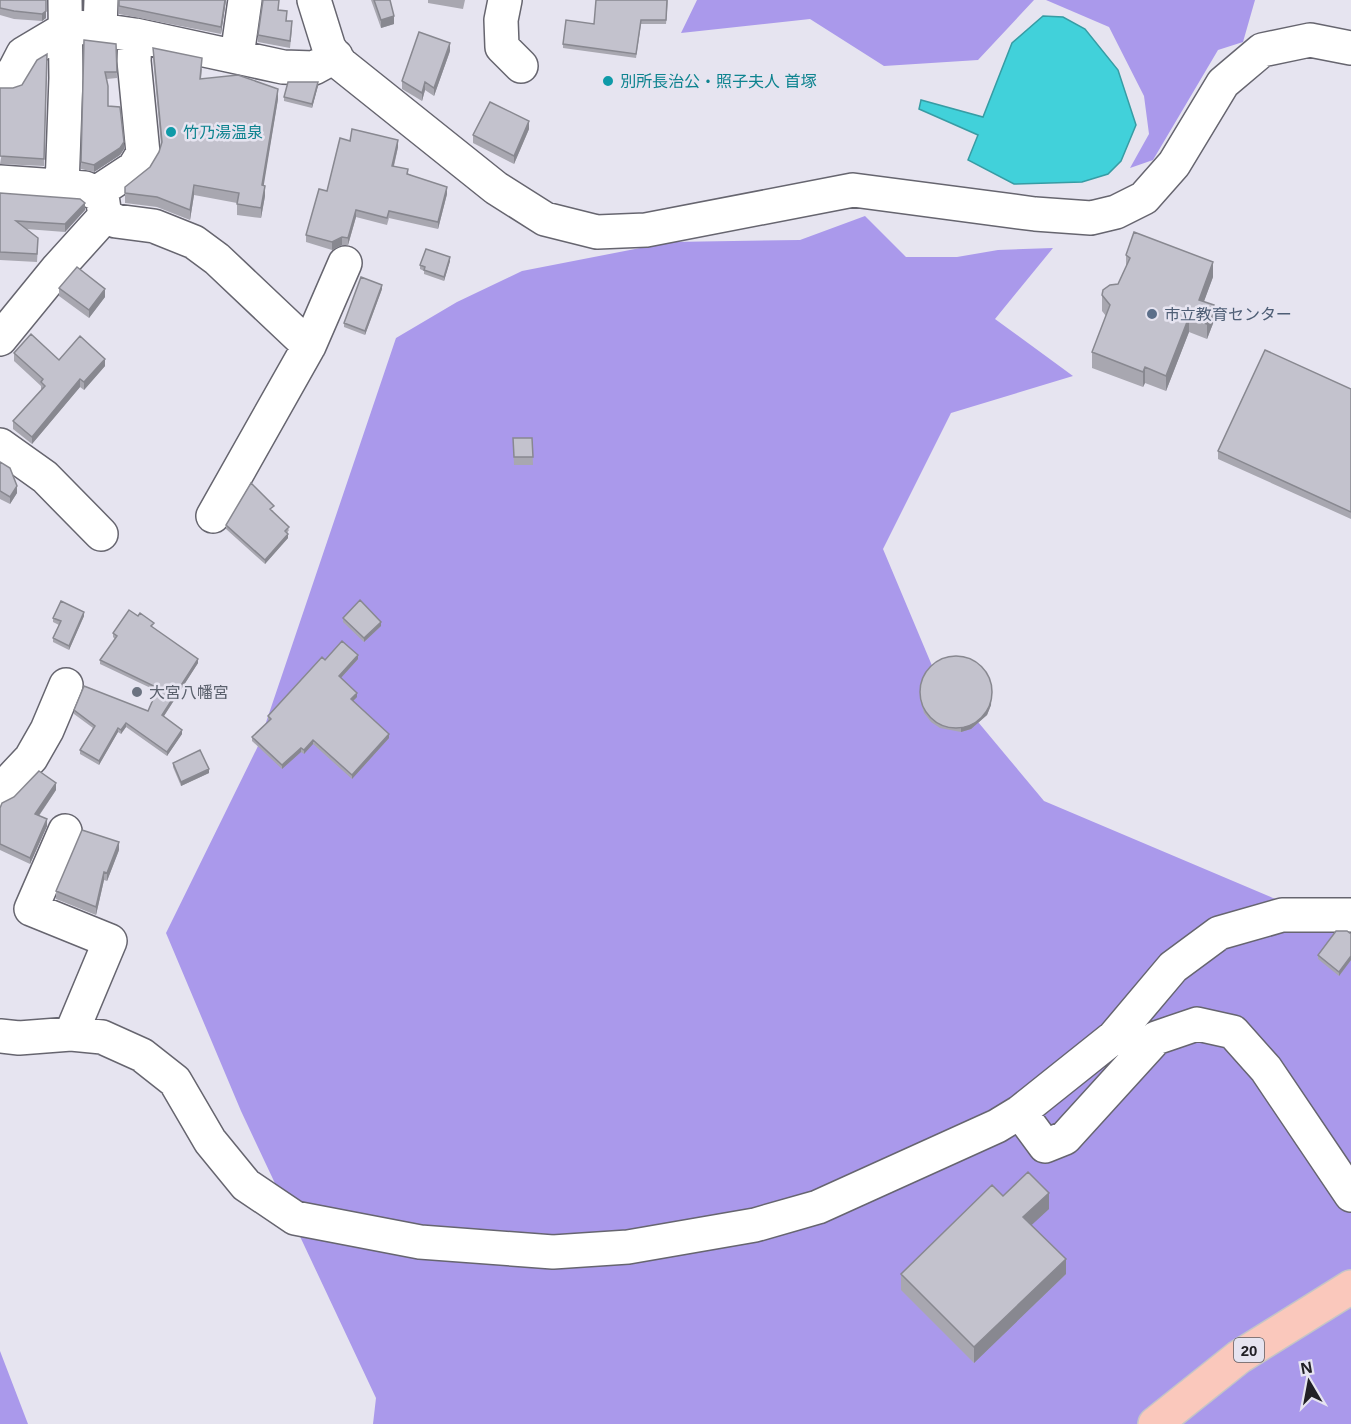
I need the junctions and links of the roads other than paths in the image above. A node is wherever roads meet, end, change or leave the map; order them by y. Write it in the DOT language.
graph roads {
  1 [pos="245,0"];
  2 [pos="314,0"];
  3 [pos="505,0"];
  4 [pos="65,14"];
  5 [pos="101,14"];
  6 [pos="135,35"];
  7 [pos="1351,48"];
  8 [pos="237,56"];
  9 [pos="336,56"];
  10 [pos="521,66"];
  11 [pos="0,78"];
  12 [pos="0,182"];
  13 [pos="62,186"];
  14 [pos="100,205"];
  15 [pos="345,263"];
  16 [pos="0,339"];
  17 [pos="309,346"];
  18 [pos="0,445"];
  19 [pos="213,516"];
  20 [pos="101,534"];
  21 [pos="66,685"];
  22 [pos="0,791"];
  23 [pos="65,831"];
  24 [pos="1351,915"];
  25 [pos="71,1034"];
  26 [pos="0,1036"];
  27 [pos="1020,1112"];
  28 [pos="1351,1195"];
  29 [pos="1351,1287"];
  30 [pos="1155,1424"];
  1 -- 8 [label="street"];
  2 -- 9 [label="street"];
  3 -- 10 [label="street"];
  4 -- 5 [label="street"];
  4 -- 11 [label="street"];
  4 -- 13 [label="street"];
  5 -- 6 [label="street"];
  6 -- 8 [label="street"];
  6 -- 14 [label="street"];
  7 -- 9 [label="street"];
  8 -- 9 [label="street"];
  12 -- 13 [label="street"];
  13 -- 14 [label="street"];
  14 -- 16 [label="street"];
  14 -- 17 [label="street"];
  15 -- 17 [label="street"];
  17 -- 19 [label="street"];
  18 -- 20 [label="street"];
  21 -- 22 [label="street"];
  23 -- 25 [label="street"];
  24 -- 27 [label="street"];
  25 -- 26 [label="street"];
  25 -- 27 [label="street"];
  27 -- 28 [label="street"];
  29 -- 30 [label="main road, 20"];
}
